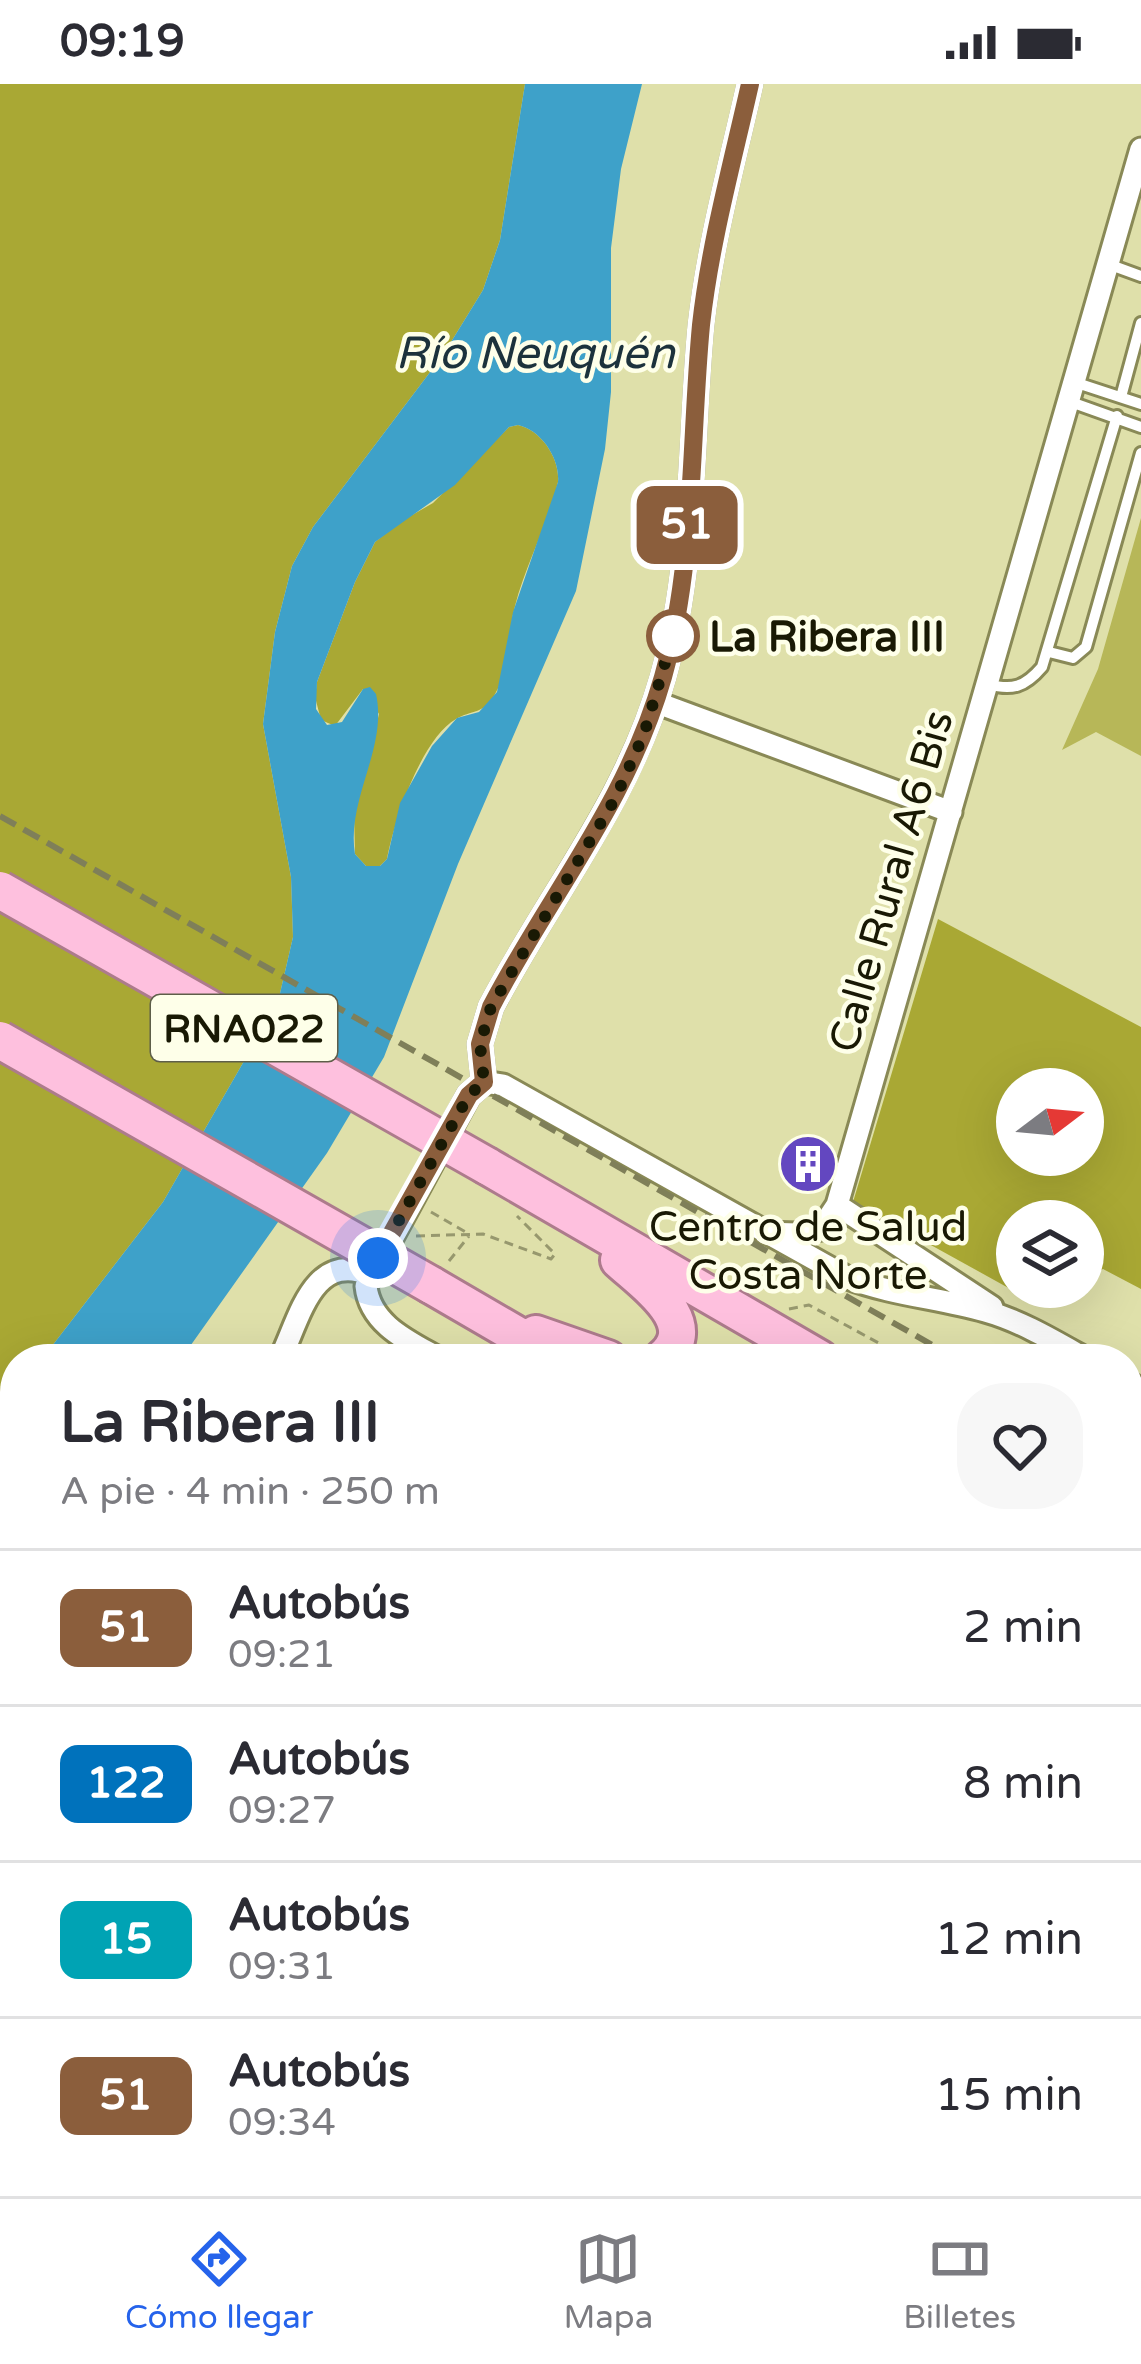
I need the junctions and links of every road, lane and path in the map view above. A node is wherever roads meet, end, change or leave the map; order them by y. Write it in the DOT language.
graph roads {
  1 [pos="750,84"];
  2 [pos="1141,149"];
  3 [pos="1108,264"];
  4 [pos="1141,276"];
  5 [pos="1141,323"];
  6 [pos="1071,392"];
  7 [pos="1120,398"];
  8 [pos="1141,404"];
  9 [pos="1117,416"];
  10 [pos="1141,427"];
  11 [pos="1141,453"];
  12 [pos="1049,652"];
  13 [pos="988,684"];
  14 [pos="655,702"];
  15 [pos="951,812"];
  16 [pos="0,890"];
  17 [pos="0,1040"];
  18 [pos="484,1082"];
  19 [pos="410,1200"];
  20 [pos="837,1205"];
  21 [pos="508,1208"];
  22 [pos="569,1214"];
  23 [pos="765,1233"];
  24 [pos="471,1235"];
  25 [pos="389,1238"];
  26 [pos="441,1270"];
  27 [pos="369,1274"];
  28 [pos="481,1314"];
  29 [pos="1007,1318"];
  30 [pos="288,1344"];
  31 [pos="417,1344"];
  32 [pos="532,1344"];
  33 [pos="566,1344"];
  34 [pos="675,1344"];
  35 [pos="794,1344"];
  36 [pos="1057,1344"];
  1 -- 14 [label="street"];
  2 -- 3 [label="street, Calle Rural A6 Bis"];
  3 -- 4 [label="lane"];
  3 -- 6 [label="street, Calle Rural A6 Bis"];
  5 -- 7 [label="lane"];
  6 -- 7 [label="lane"];
  6 -- 9 [label="lane"];
  6 -- 13 [label="street, Calle Rural A6 Bis"];
  7 -- 8 [label="lane"];
  9 -- 10 [label="lane"];
  9 -- 12 [label="lane"];
  11 -- 12 [label="lane"];
  12 -- 13 [label="lane"];
  13 -- 15 [label="street, Calle Rural A6 Bis"];
  14 -- 15 [label="street"];
  14 -- 18 [label="street"];
  15 -- 20 [label="street, Calle Rural A6 Bis"];
  16 -- 22 [label="highway, RNA022, bridge"];
  17 -- 26 [label="highway, RNA022, bridge"];
  18 -- 19 [label="street"];
  18 -- 23 [label="street"];
  19 -- 24 [label="path"];
  19 -- 25 [label="street"];
  20 -- 23 [label="street"];
  20 -- 29 [label="street"];
  21 -- 24 [label="path"];
  22 -- 34 [label="highway"];
  22 -- 35 [label="highway, RNA022"];
  23 -- 29 [label="street"];
  24 -- 25 [label="path"];
  24 -- 26 [label="path"];
  25 -- 27 [label="street"];
  26 -- 28 [label="highway, RNA022"];
  27 -- 30 [label="street"];
  27 -- 31 [label="street"];
  28 -- 32 [label="highway, RNA022"];
  28 -- 33 [label="highway"];
  29 -- 36 [label="street"];
}
